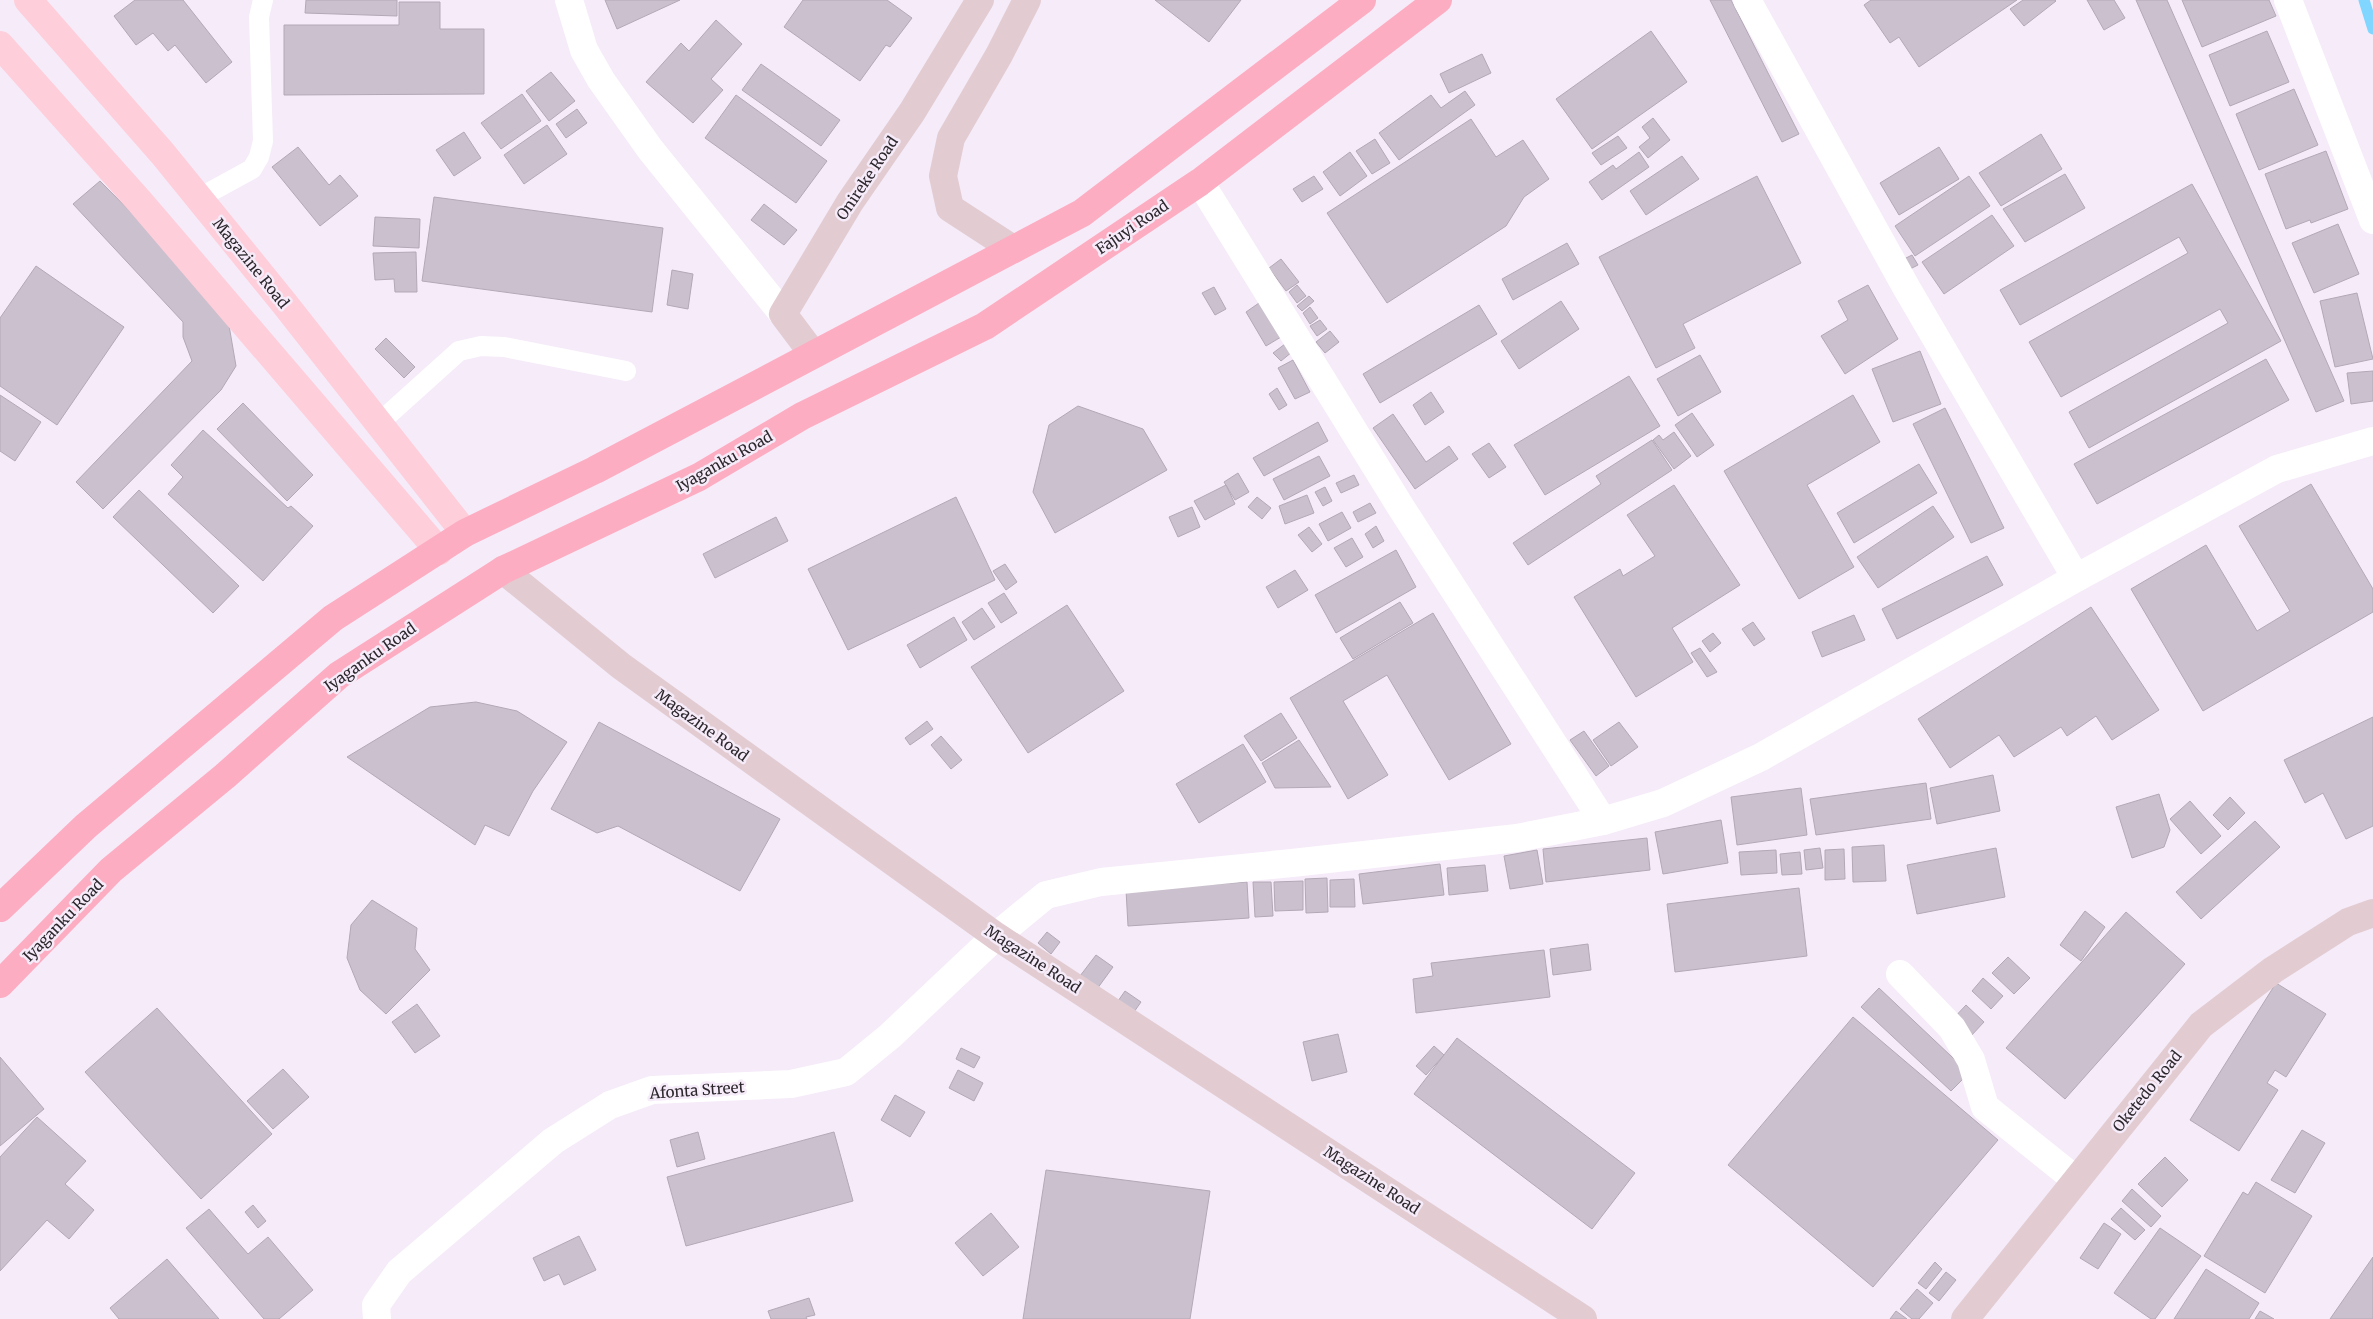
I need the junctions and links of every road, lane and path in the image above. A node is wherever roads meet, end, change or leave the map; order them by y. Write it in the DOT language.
graph roads {
  1 [pos="28,0"];
  2 [pos="263,0"];
  3 [pos="569,0"];
  4 [pos="980,0"];
  5 [pos="1027,0"];
  6 [pos="1362,0"];
  7 [pos="1438,0"];
  8 [pos="1747,0"];
  9 [pos="2288,0"];
  10 [pos="0,45"];
  11 [pos="1200,182"];
  12 [pos="199,198"];
  13 [pos="2373,220"];
  14 [pos="1013,249"];
  15 [pos="783,314"];
  16 [pos="813,354"];
  17 [pos="626,372"];
  18 [pos="802,416"];
  19 [pos="378,423"];
  20 [pos="2373,441"];
  21 [pos="465,533"];
  22 [pos="439,551"];
  23 [pos="503,570"];
  24 [pos="2076,578"];
  25 [pos="1603,821"];
  26 [pos="0,908"];
  27 [pos="2373,912"];
  28 [pos="996,936"];
  29 [pos="1900,974"];
  30 [pos="0,984"];
  31 [pos="2076,1180"];
  32 [pos="1568,1314"];
  33 [pos="377,1319"];
  34 [pos="1965,1319"];
  1 -- 12 [label="main road, Magazine Road"];
  2 -- 12 [label="lane"];
  3 -- 15 [label="street"];
  4 -- 15 [label="main road, Onireke Road"];
  5 -- 14 [label="main road"];
  6 -- 14 [label="highway"];
  7 -- 11 [label="highway, Fajuyi Road"];
  8 -- 24 [label="street"];
  9 -- 13 [label="street"];
  10 -- 22 [label="main road"];
  11 -- 18 [label="highway, Fajuyi Road"];
  11 -- 25 [label="street"];
  12 -- 19 [label="main road, Magazine Road"];
  14 -- 16 [label="highway"];
  15 -- 16 [label="main road"];
  16 -- 21 [label="highway"];
  17 -- 19 [label="lane"];
  18 -- 23 [label="highway, Iyaganku Road"];
  19 -- 21 [label="main road, Magazine Road"];
  20 -- 24 [label="street, Afonta Street"];
  21 -- 22 [label="highway"];
  22 -- 26 [label="highway"];
  23 -- 28 [label="main road, Magazine Road"];
  23 -- 30 [label="highway, Iyaganku Road"];
  24 -- 25 [label="street, Afonta Street"];
  25 -- 28 [label="street, Afonta Street"];
  27 -- 31 [label="main road, Oketedo Road"];
  28 -- 32 [label="main road, Magazine Road"];
  28 -- 33 [label="street, Afonta Street"];
  29 -- 31 [label="street"];
  31 -- 34 [label="main road, Oketedo Road"];
}
